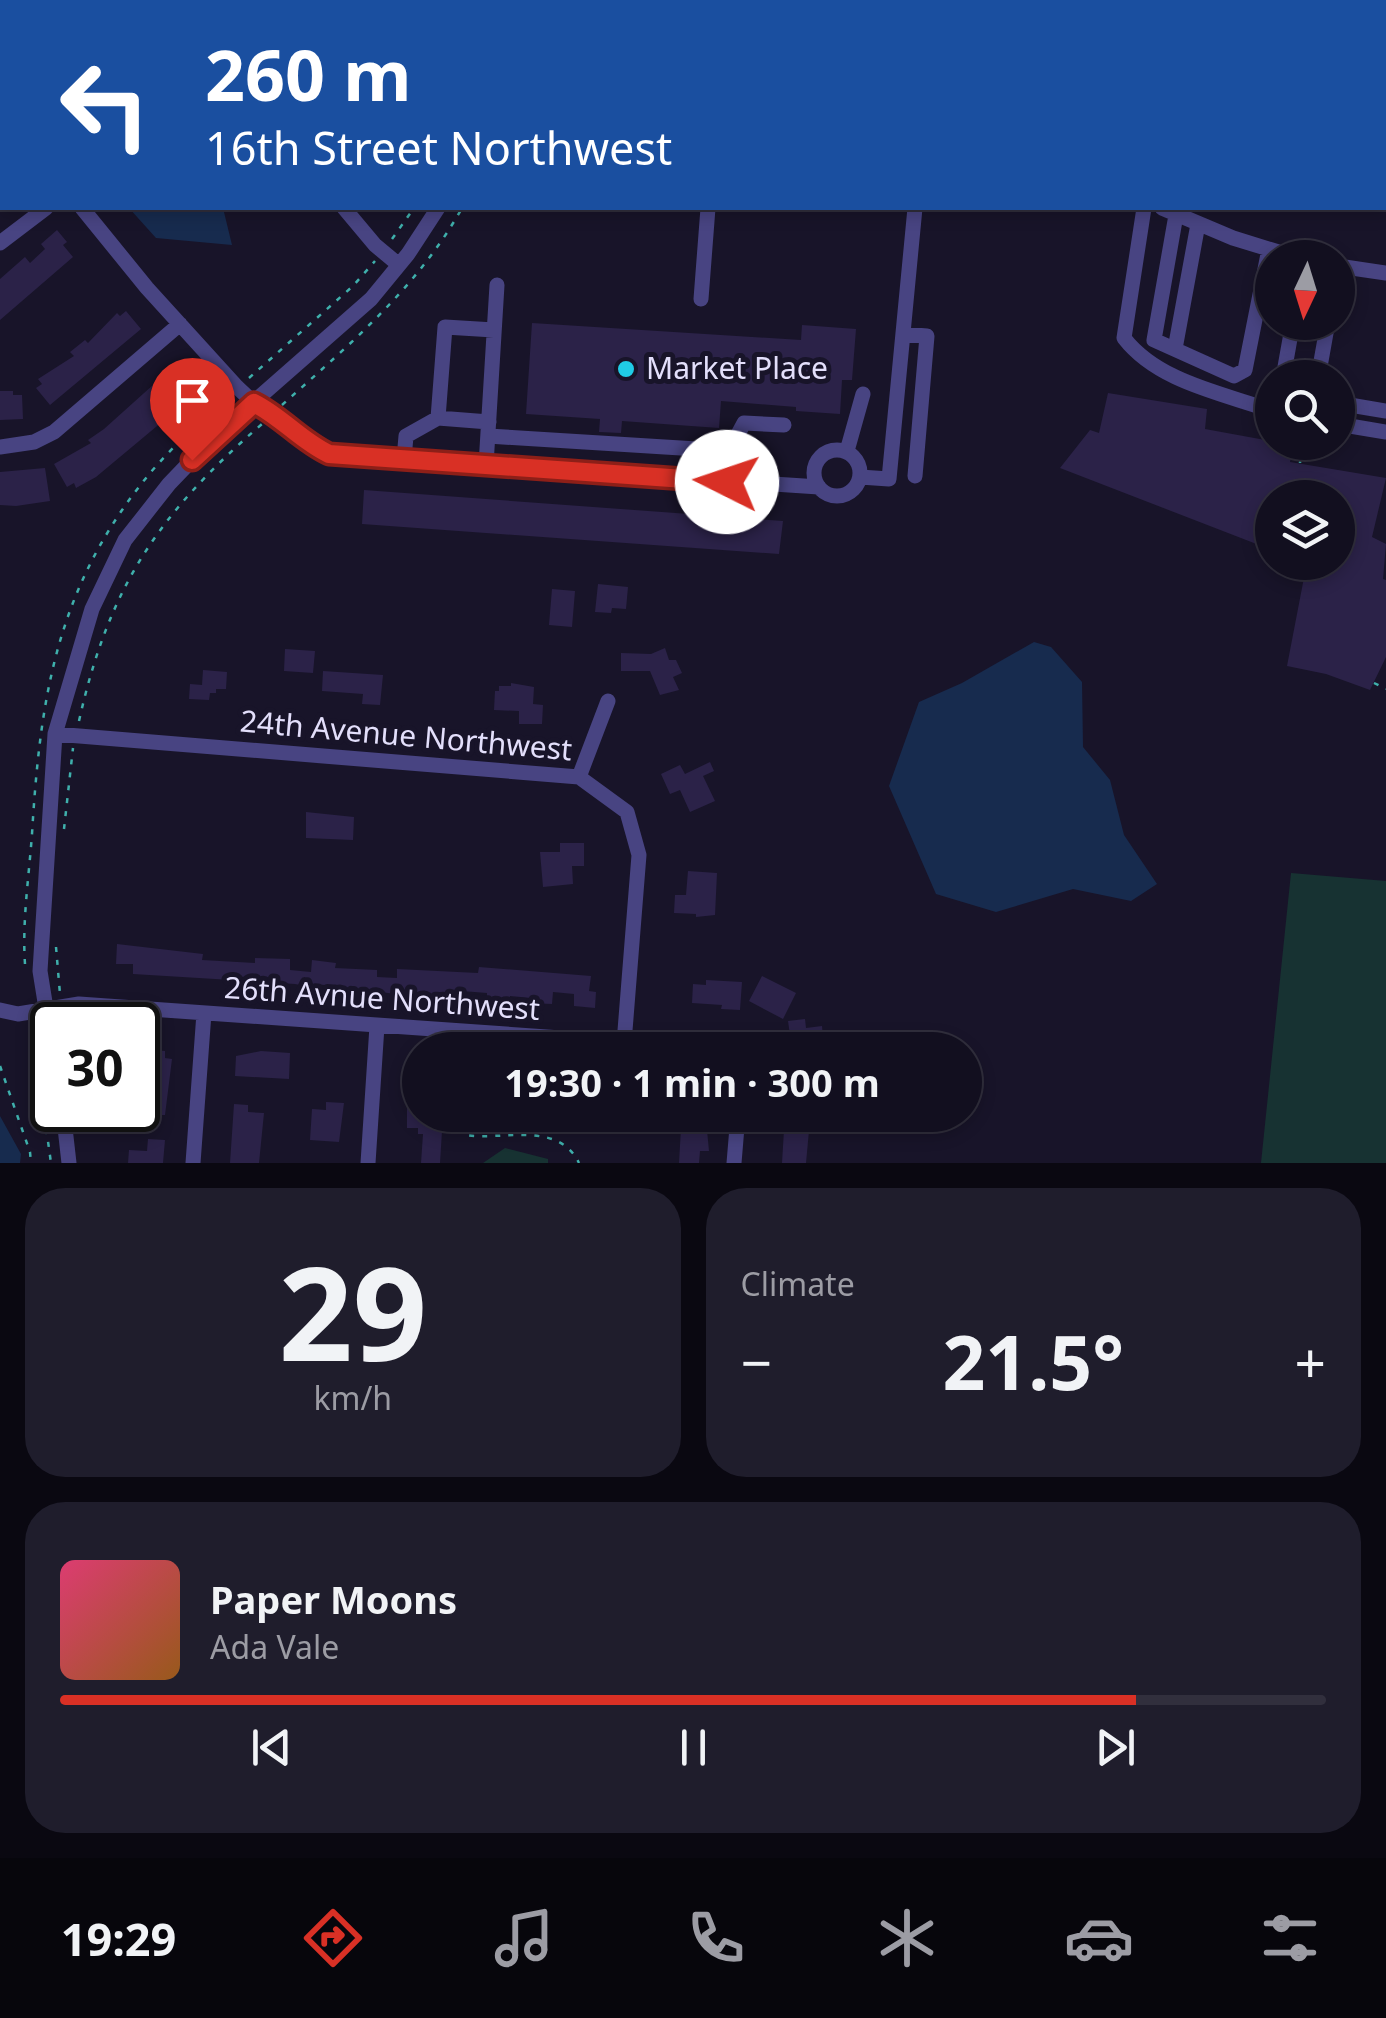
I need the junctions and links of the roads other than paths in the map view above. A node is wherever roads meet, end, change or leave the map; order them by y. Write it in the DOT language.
graph roads {
  1 [pos="43,210"];
  2 [pos="84,210"];
  3 [pos="346,210"];
  4 [pos="437,210"];
  5 [pos="708,210"];
  6 [pos="915,210"];
  7 [pos="1144,210"];
  8 [pos="1169,211"];
  9 [pos="1198,224"];
  10 [pos="0,244"];
  11 [pos="1255,244"];
  12 [pos="399,265"];
  13 [pos="1355,269"];
  14 [pos="1386,272"];
  15 [pos="497,285"];
  16 [pos="701,300"];
  17 [pos="1255,323"];
  18 [pos="180,324"];
  19 [pos="494,330"];
  20 [pos="903,334"];
  21 [pos="1174,349"];
  22 [pos="863,394"];
  23 [pos="254,403"];
  24 [pos="1255,405"];
  25 [pos="1355,406"];
  26 [pos="1386,411"];
  27 [pos="438,418"];
  28 [pos="784,425"];
  29 [pos="1355,427"];
  30 [pos="488,429"];
  31 [pos="1386,432"];
  32 [pos="0,447"];
  33 [pos="729,451"];
  34 [pos="846,451"];
  35 [pos="404,459"];
  36 [pos="486,465"];
  37 [pos="915,476"];
  38 [pos="860,477"];
  39 [pos="727,482"];
  40 [pos="819,487"];
  41 [pos="608,701"];
  42 [pos="56,734"];
  43 [pos="579,777"];
  44 [pos="45,1002"];
  45 [pos="0,1010"];
  46 [pos="160,1010"];
  47 [pos="30,1011"];
  48 [pos="204,1013"];
  49 [pos="378,1026"];
  50 [pos="465,1032"];
  51 [pos="625,1032"];
  52 [pos="65,1132"];
  53 [pos="737,1132"];
  54 [pos="69,1163"];
  55 [pos="193,1163"];
  56 [pos="368,1163"];
  57 [pos="734,1163"];
  1 -- 10 [label="street"];
  2 -- 18 [label="street"];
  3 -- 12 [label="street"];
  4 -- 12 [label="street"];
  5 -- 16 [label="street"];
  6 -- 20 [label="street"];
  7 -- 24 [label="street"];
  8 -- 9 [label="street"];
  8 -- 21 [label="street"];
  9 -- 11 [label="street"];
  9 -- 21 [label="street"];
  12 -- 23 [label="street"];
  13 -- 14 [label="street"];
  15 -- 19 [label="street"];
  17 -- 21 [label="street"];
  18 -- 23 [label="street"];
  18 -- 32 [label="street"];
  19 -- 27 [label="street"];
  19 -- 30 [label="street"];
  20 -- 37 [label="street"];
  20 -- 38 [label="street"];
  22 -- 34 [label="street"];
  23 -- 35 [label="street"];
  23 -- 42 [label="street"];
  25 -- 26 [label="street"];
  27 -- 30 [label="street"];
  27 -- 35 [label="street"];
  28 -- 33 [label="street"];
  29 -- 31 [label="street"];
  30 -- 33 [label="street"];
  30 -- 36 [label="street"];
  33 -- 39 [label="street"];
  34 -- 38 [label="street"];
  34 -- 40 [label="street"];
  35 -- 36 [label="street"];
  36 -- 39 [label="street"];
  38 -- 40 [label="street"];
  39 -- 40 [label="street"];
  41 -- 43 [label="street"];
  42 -- 43 [label="street, 24th Avenue Northwest"];
  42 -- 44 [label="street"];
  43 -- 51 [label="street, 24th Avenue Northwest"];
  45 -- 47 [label="street, 26th Avnue Northwest"];
  46 -- 48 [label="street, 26th Avnue Northwest"];
  48 -- 49 [label="street, 26th Avnue Northwest"];
  48 -- 55 [label="street"];
  49 -- 50 [label="street, 26th Avnue Northwest"];
  49 -- 56 [label="street"];
  52 -- 54 [label="street"];
  53 -- 57 [label="street"];
}
